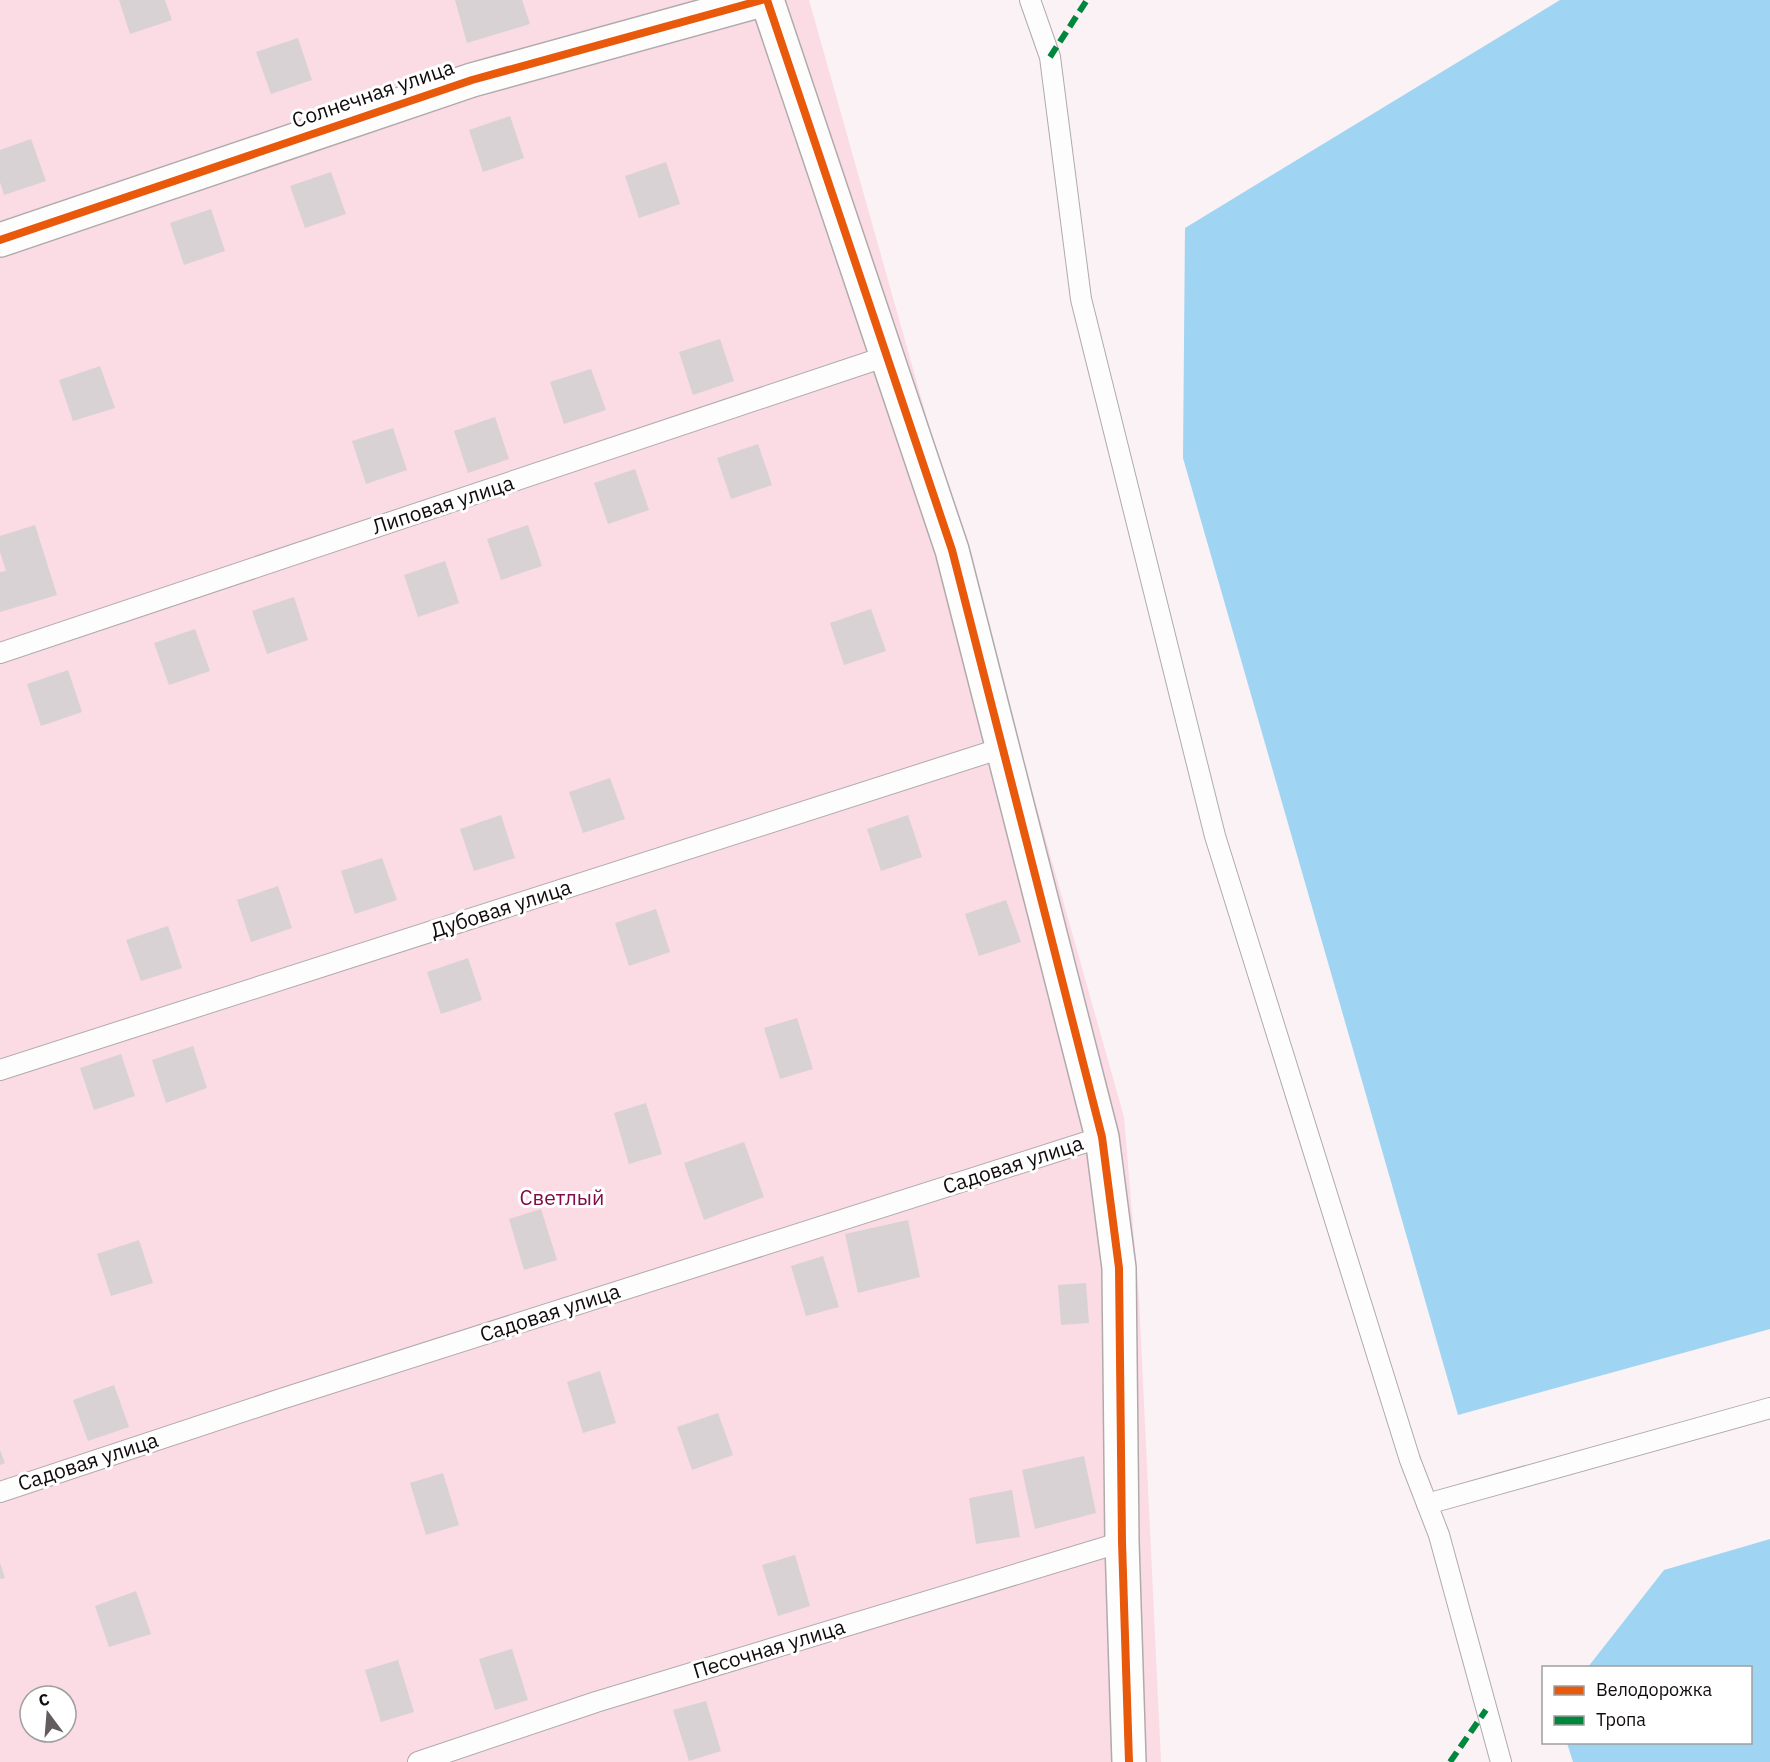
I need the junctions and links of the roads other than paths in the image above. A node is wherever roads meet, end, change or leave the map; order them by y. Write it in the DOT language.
graph roads {
  1 [pos="762,0"];
  2 [pos="767,0"];
  3 [pos="1030,0"];
  4 [pos="0,240"];
  5 [pos="887,356"];
  6 [pos="0,653"];
  7 [pos="1002,748"];
  8 [pos="0,1070"];
  9 [pos="1102,1137"];
  10 [pos="1770,1408"];
  11 [pos="0,1491"];
  12 [pos="1427,1504"];
  13 [pos="1122,1542"];
  14 [pos="417,1762"];
  15 [pos="1129,1762"];
  16 [pos="1501,1762"];
  1 -- 4 [label="street, Солнечная улица"];
  2 -- 5 [label="street"];
  3 -- 12 [label="lane"];
  5 -- 6 [label="lane, Липовая улица"];
  5 -- 7 [label="street"];
  7 -- 8 [label="lane, Дубовая улица"];
  7 -- 9 [label="street"];
  9 -- 11 [label="lane, Садовая улица"];
  9 -- 13 [label="street"];
  10 -- 12 [label="lane"];
  12 -- 16 [label="lane"];
  13 -- 14 [label="lane, Песочная улица"];
  13 -- 15 [label="street"];
}
